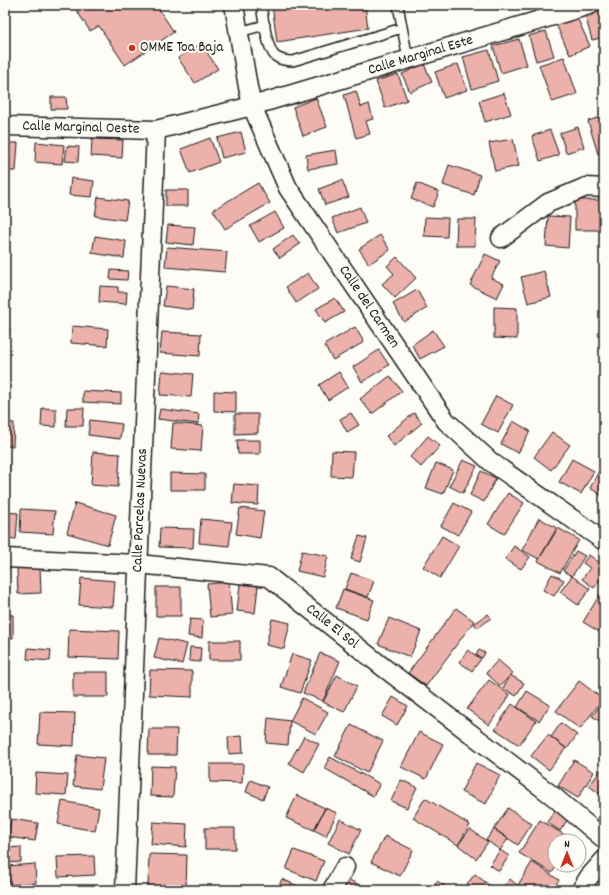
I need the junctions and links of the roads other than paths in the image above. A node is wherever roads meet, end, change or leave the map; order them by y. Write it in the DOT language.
graph roads {
  1 [pos="234,5"];
  2 [pos="261,5"];
  3 [pos="398,5"];
  4 [pos="590,5"];
  5 [pos="265,25"];
  6 [pos="402,28"];
  7 [pos="239,32"];
  8 [pos="408,59"];
  9 [pos="252,106"];
  10 [pos="5,126"];
  11 [pos="156,130"];
  12 [pos="604,188"];
  13 [pos="501,238"];
  14 [pos="604,542"];
  15 [pos="5,558"];
  16 [pos="138,564"];
  17 [pos="604,839"];
  18 [pos="604,860"];
  19 [pos="345,866"];
  20 [pos="125,890"];
  21 [pos="332,890"];
  22 [pos="580,890"];
  1 -- 7 [label="street, Calle del Carmen"];
  2 -- 5 [label="lane"];
  3 -- 6 [label="lane"];
  4 -- 8 [label="street, Calle Marginal Este"];
  5 -- 6 [label="lane"];
  5 -- 7 [label="lane"];
  6 -- 8 [label="lane"];
  7 -- 9 [label="street, Calle del Carmen"];
  8 -- 9 [label="street, Calle Marginal Este"];
  9 -- 11 [label="street, Calle Marginal Este"];
  9 -- 14 [label="street, Calle del Carmen"];
  10 -- 11 [label="street, Calle Marginal Oeste"];
  11 -- 16 [label="street, Calle Parcelas Nuevas"];
  12 -- 13 [label="street"];
  15 -- 16 [label="street, Calle El Sol"];
  16 -- 17 [label="street, Calle El Sol"];
  16 -- 20 [label="street, Calle Parcelas Nuevas"];
  18 -- 22 [label="street"];
  19 -- 21 [label="street"];
}
